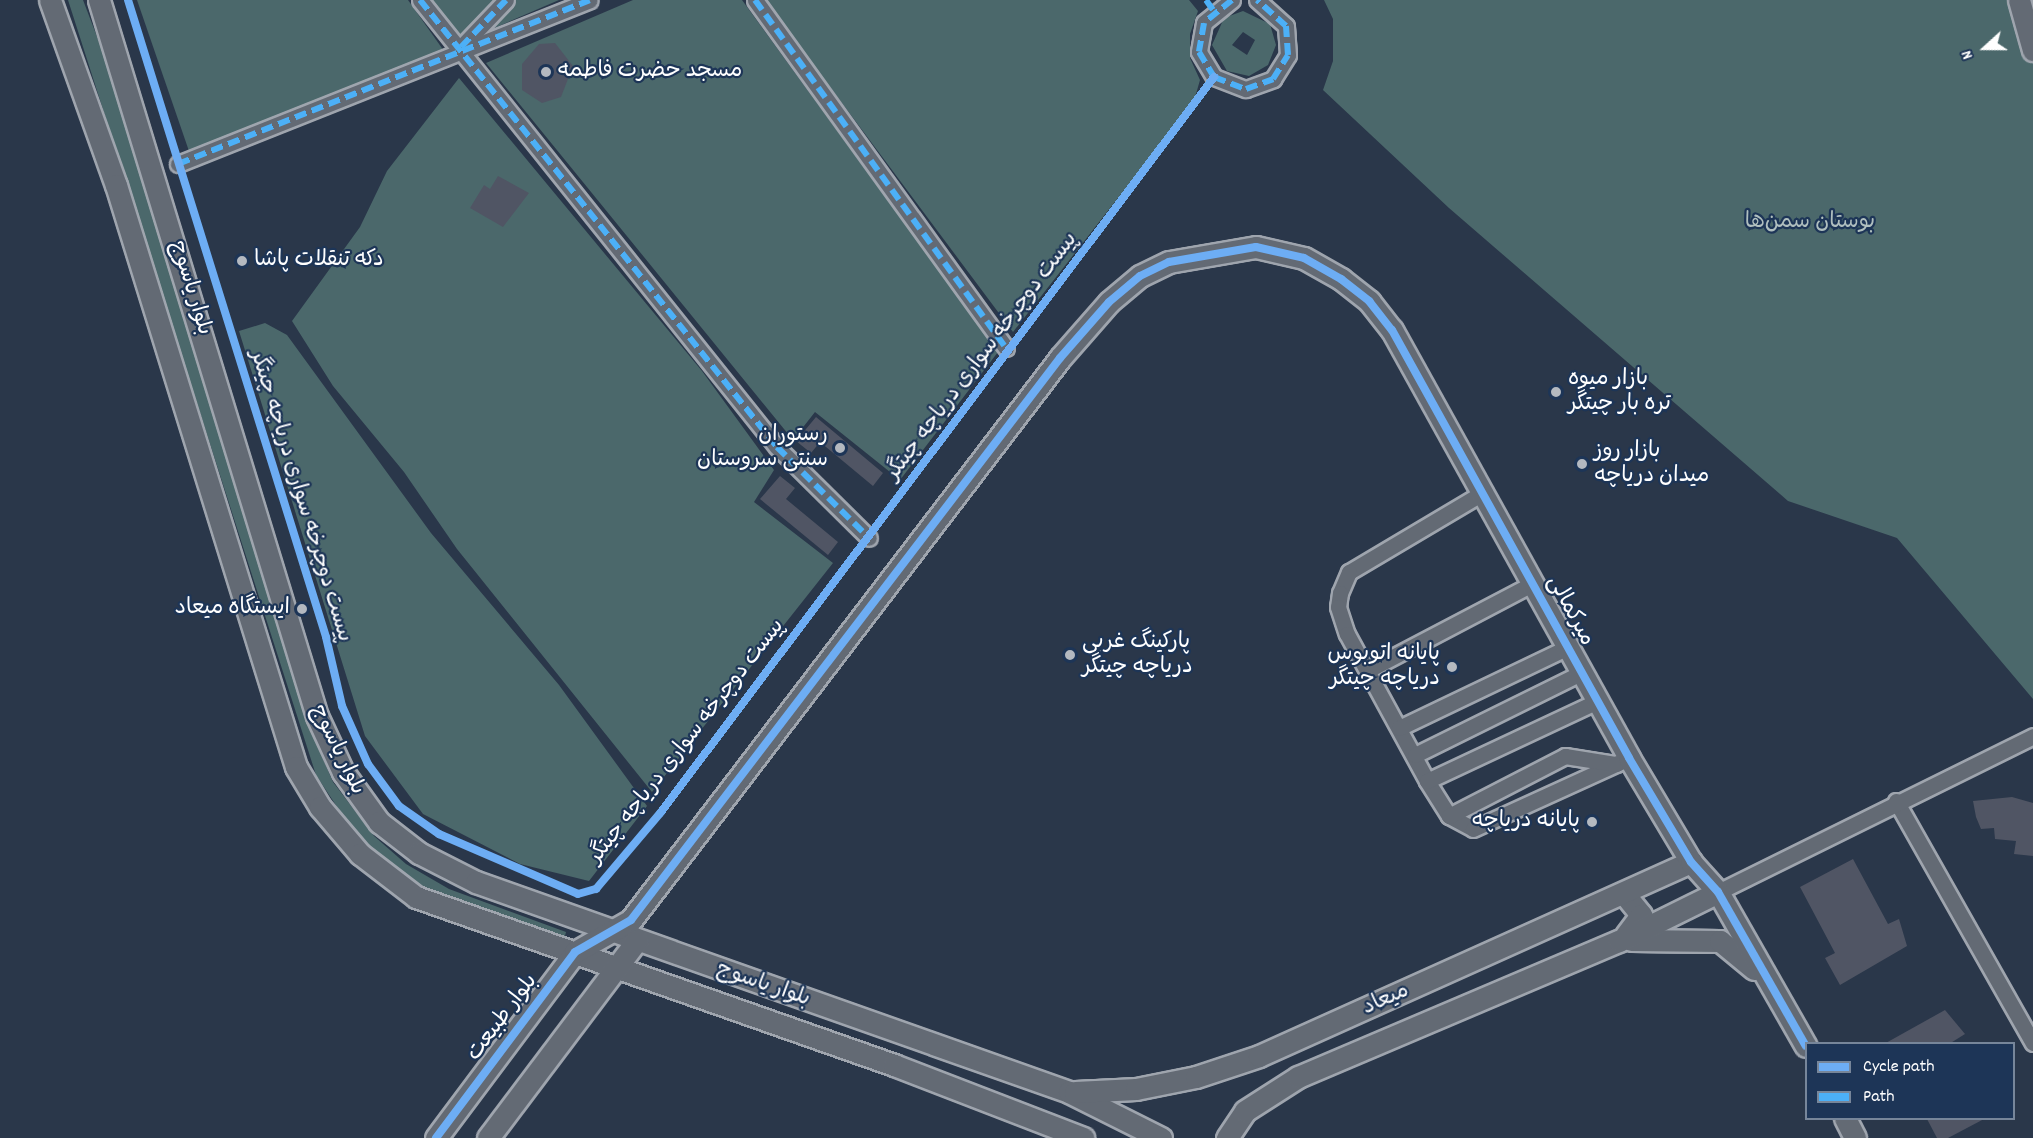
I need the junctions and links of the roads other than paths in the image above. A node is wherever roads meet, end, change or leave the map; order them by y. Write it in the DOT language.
graph roads {
  1 [pos="50,0"];
  2 [pos="99,0"];
  3 [pos="420,0"];
  4 [pos="506,0"];
  5 [pos="590,0"];
  6 [pos="755,0"];
  7 [pos="1232,0"];
  8 [pos="1257,0"];
  9 [pos="2019,0"];
  10 [pos="1209,5"];
  11 [pos="459,49"];
  12 [pos="2033,50"];
  13 [pos="178,165"];
  14 [pos="1006,348"];
  15 [pos="1484,492"];
  16 [pos="869,537"];
  17 [pos="1534,583"];
  18 [pos="1568,648"];
  19 [pos="1368,670"];
  20 [pos="1583,672"];
  21 [pos="1598,701"];
  22 [pos="1399,728"];
  23 [pos="2033,736"];
  24 [pos="1415,755"];
  25 [pos="1623,761"];
  26 [pos="1427,781"];
  27 [pos="1896,801"];
  28 [pos="1449,816"];
  29 [pos="1691,862"];
  30 [pos="1718,892"];
  31 [pos="1625,895"];
  32 [pos="609,930"];
  33 [pos="634,930"];
  34 [pos="1619,940"];
  35 [pos="575,952"];
  36 [pos="620,967"];
  37 [pos="1780,996"];
  38 [pos="2033,1043"];
  39 [pos="1805,1044"];
  40 [pos="1069,1092"];
  41 [pos="1846,1120"];
  42 [pos="436,1138"];
  43 [pos="488,1138"];
  44 [pos="1083,1138"];
  45 [pos="1161,1138"];
  46 [pos="1227,1138"];
  47 [pos="1856,1138"];
  1 -- 35 [label="street, بلوار یاسوج"];
  2 -- 32 [label="street, بلوار یاسوج"];
  3 -- 11 [label="street"];
  4 -- 11 [label="street"];
  5 -- 11 [label="street"];
  6 -- 14 [label="street"];
  7 -- 10 [label="street"];
  8 -- 10 [label="street"];
  9 -- 12 [label="street"];
  11 -- 13 [label="street"];
  11 -- 16 [label="street"];
  15 -- 17 [label="street, میرکمالی"];
  15 -- 19 [label="street"];
  15 -- 33 [label="street, میرکمالی"];
  17 -- 18 [label="street, میرکمالی"];
  17 -- 19 [label="street"];
  18 -- 20 [label="street, میرکمالی"];
  18 -- 22 [label="street"];
  19 -- 22 [label="street"];
  20 -- 21 [label="street, میرکمالی"];
  20 -- 24 [label="street"];
  21 -- 25 [label="street, میرکمالی"];
  21 -- 26 [label="street"];
  22 -- 24 [label="street"];
  23 -- 27 [label="street"];
  24 -- 26 [label="street"];
  25 -- 28 [label="street"];
  25 -- 28 [label="street"];
  25 -- 29 [label="street, میرکمالی"];
  26 -- 28 [label="street"];
  27 -- 30 [label="street"];
  27 -- 38 [label="street"];
  29 -- 30 [label="street, میرکمالی"];
  29 -- 31 [label="street, میعاد"];
  30 -- 34 [label="street, میعاد"];
  30 -- 37 [label="street, میرکمالی"];
  31 -- 34 [label="street"];
  31 -- 40 [label="street, میعاد"];
  32 -- 33 [label="street, بلوار طبیعت"];
  32 -- 35 [label="street, بلوار طبیعت"];
  33 -- 36 [label="street"];
  33 -- 40 [label="street, بلوار یاسوج"];
  34 -- 37 [label="street"];
  34 -- 46 [label="street, میعاد"];
  35 -- 36 [label="street, بلوار یاسوج"];
  35 -- 42 [label="street, بلوار طبیعت"];
  36 -- 43 [label="street"];
  36 -- 44 [label="street, بلوار یاسوج"];
  37 -- 39 [label="street, میرکمالی"];
  40 -- 45 [label="street, بلوار یاسوج"];
  41 -- 47 [label="street"];
}
